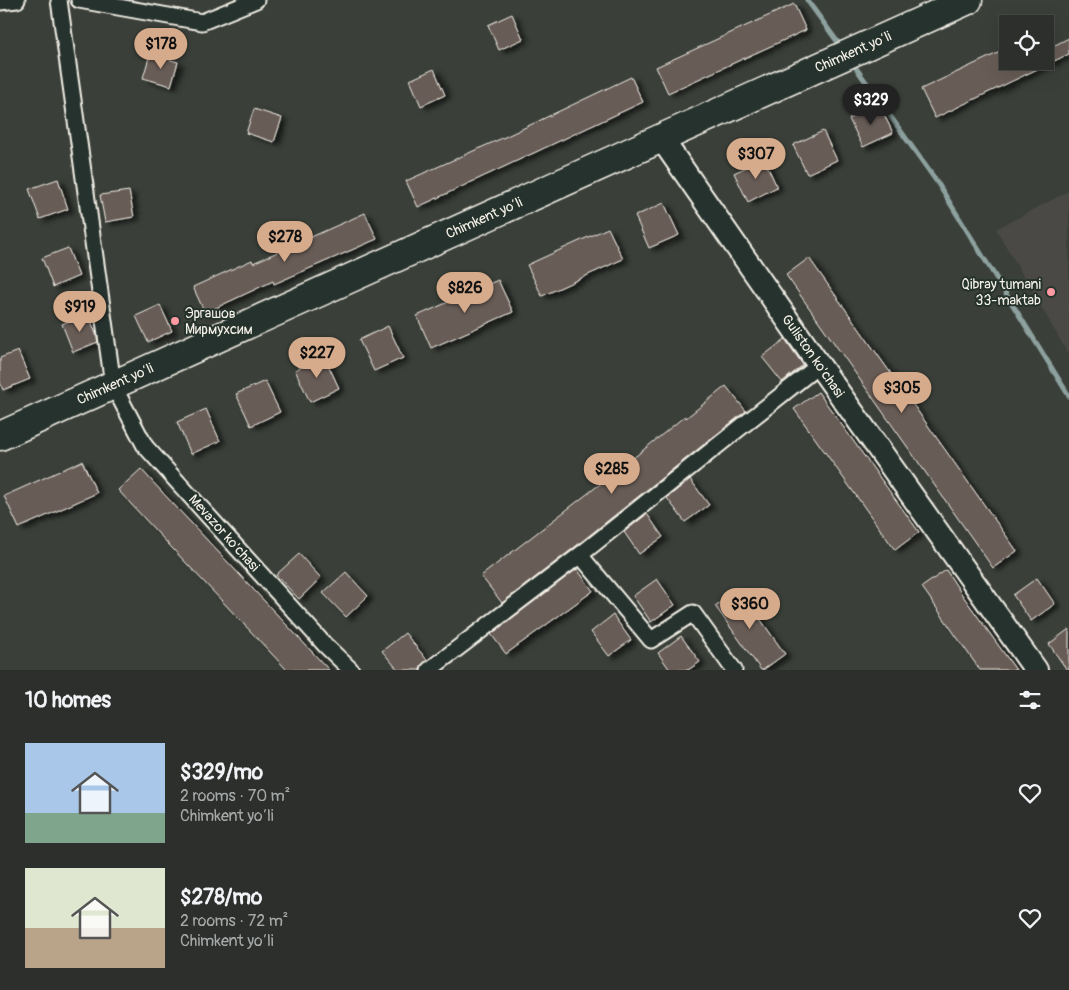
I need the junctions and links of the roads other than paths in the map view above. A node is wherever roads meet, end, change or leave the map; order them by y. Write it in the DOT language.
graph roads {
  1 [pos="17,0"];
  2 [pos="59,0"];
  3 [pos="79,0"];
  4 [pos="256,0"];
  5 [pos="968,0"];
  6 [pos="0,1"];
  7 [pos="662,138"];
  8 [pos="819,365"];
  9 [pos="113,385"];
  10 [pos="0,436"];
  11 [pos="580,556"];
  12 [pos="351,670"];
  13 [pos="429,670"];
  14 [pos="734,670"];
  15 [pos="1036,670"];
  1 -- 6 [label="street"];
  2 -- 9 [label="street, Mevazor ko'chasi"];
  3 -- 4 [label="street"];
  5 -- 7 [label="highway, Chimkent yo‘li"];
  7 -- 8 [label="main road, Guliston ko'chasi"];
  7 -- 9 [label="highway, Chimkent yo‘li"];
  8 -- 11 [label="street"];
  8 -- 15 [label="main road, Guliston ko'chasi"];
  9 -- 10 [label="highway, Chimkent yo‘li"];
  9 -- 12 [label="street, Mevazor ko'chasi"];
  11 -- 13 [label="street"];
  11 -- 14 [label="street"];
}
